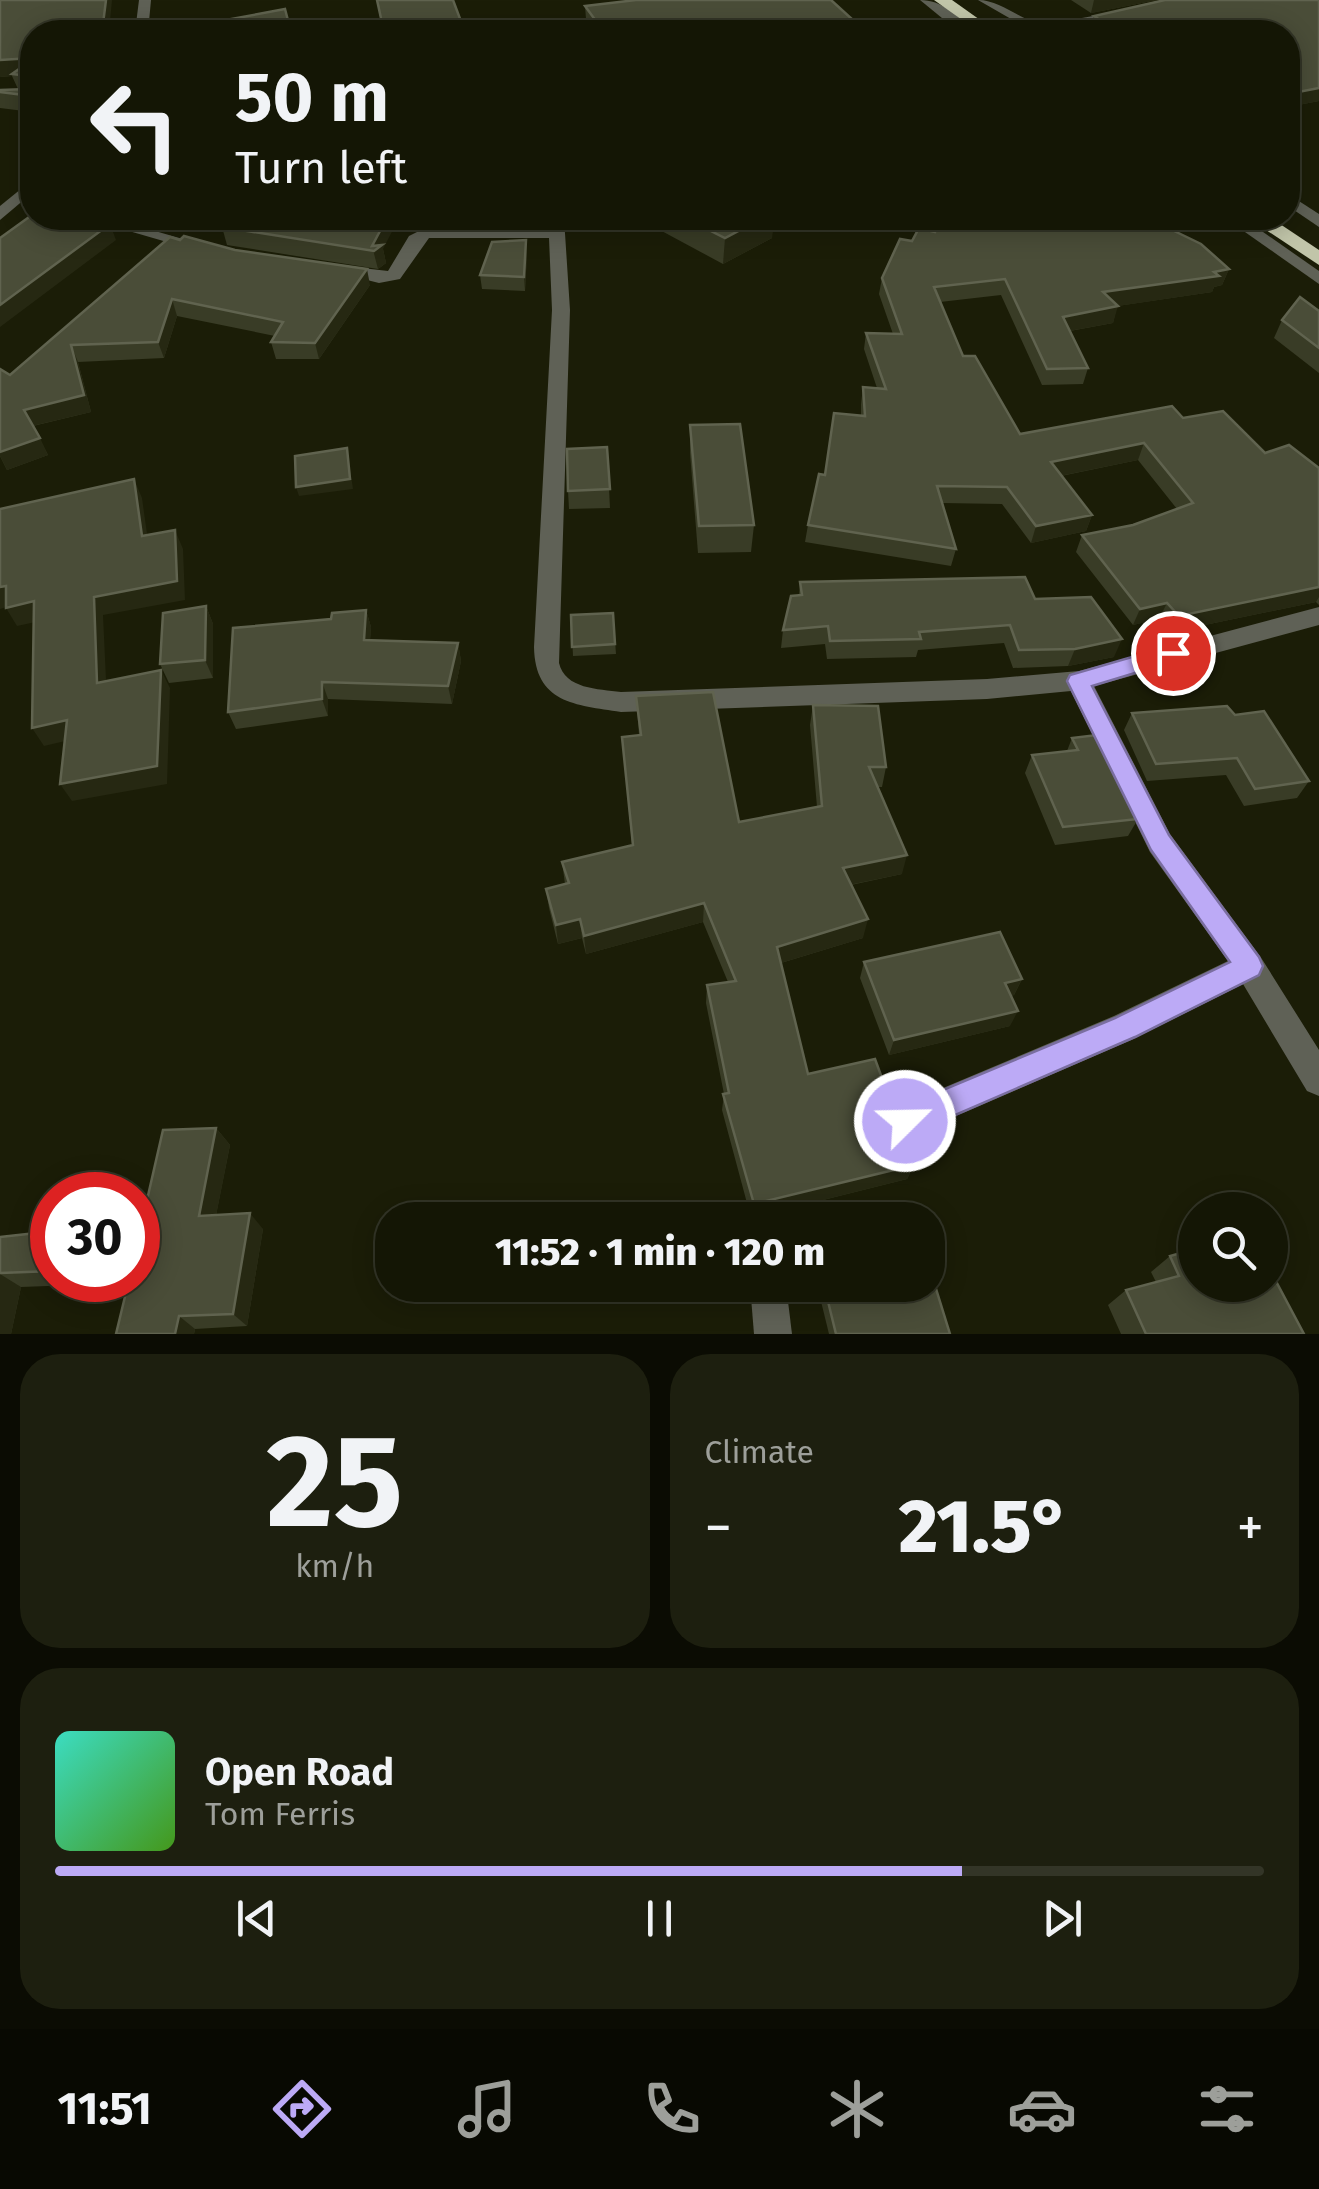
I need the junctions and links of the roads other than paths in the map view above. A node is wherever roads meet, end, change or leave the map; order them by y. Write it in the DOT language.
graph roads {
  1 [pos="926,0"];
  2 [pos="942,0"];
  3 [pos="984,0"];
  4 [pos="1195,0"];
  5 [pos="954,20"];
  6 [pos="971,20"];
  7 [pos="1022,20"];
  8 [pos="1092,20"];
  9 [pos="138,230"];
  10 [pos="474,230"];
  11 [pos="555,230"];
  12 [pos="1250,230"];
  13 [pos="1276,230"];
  14 [pos="222,252"];
  15 [pos="1319,259"];
  16 [pos="313,267"];
  17 [pos="1319,278"];
  18 [pos="1319,616"];
  19 [pos="1078,681"];
  20 [pos="1249,966"];
  21 [pos="1319,1080"];
  22 [pos="905,1121"];
  23 [pos="770,1302"];
  24 [pos="773,1334"];
  1 -- 5 [label="street"];
  2 -- 6 [label="highway"];
  3 -- 7 [label="street"];
  4 -- 8 [label="street"];
  9 -- 14 [label="street"];
  10 -- 16 [label="street"];
  11 -- 19 [label="street"];
  12 -- 17 [label="street"];
  13 -- 15 [label="highway"];
  18 -- 19 [label="street"];
  19 -- 20 [label="street"];
  20 -- 21 [label="street"];
  20 -- 22 [label="street"];
  23 -- 24 [label="street"];
}
